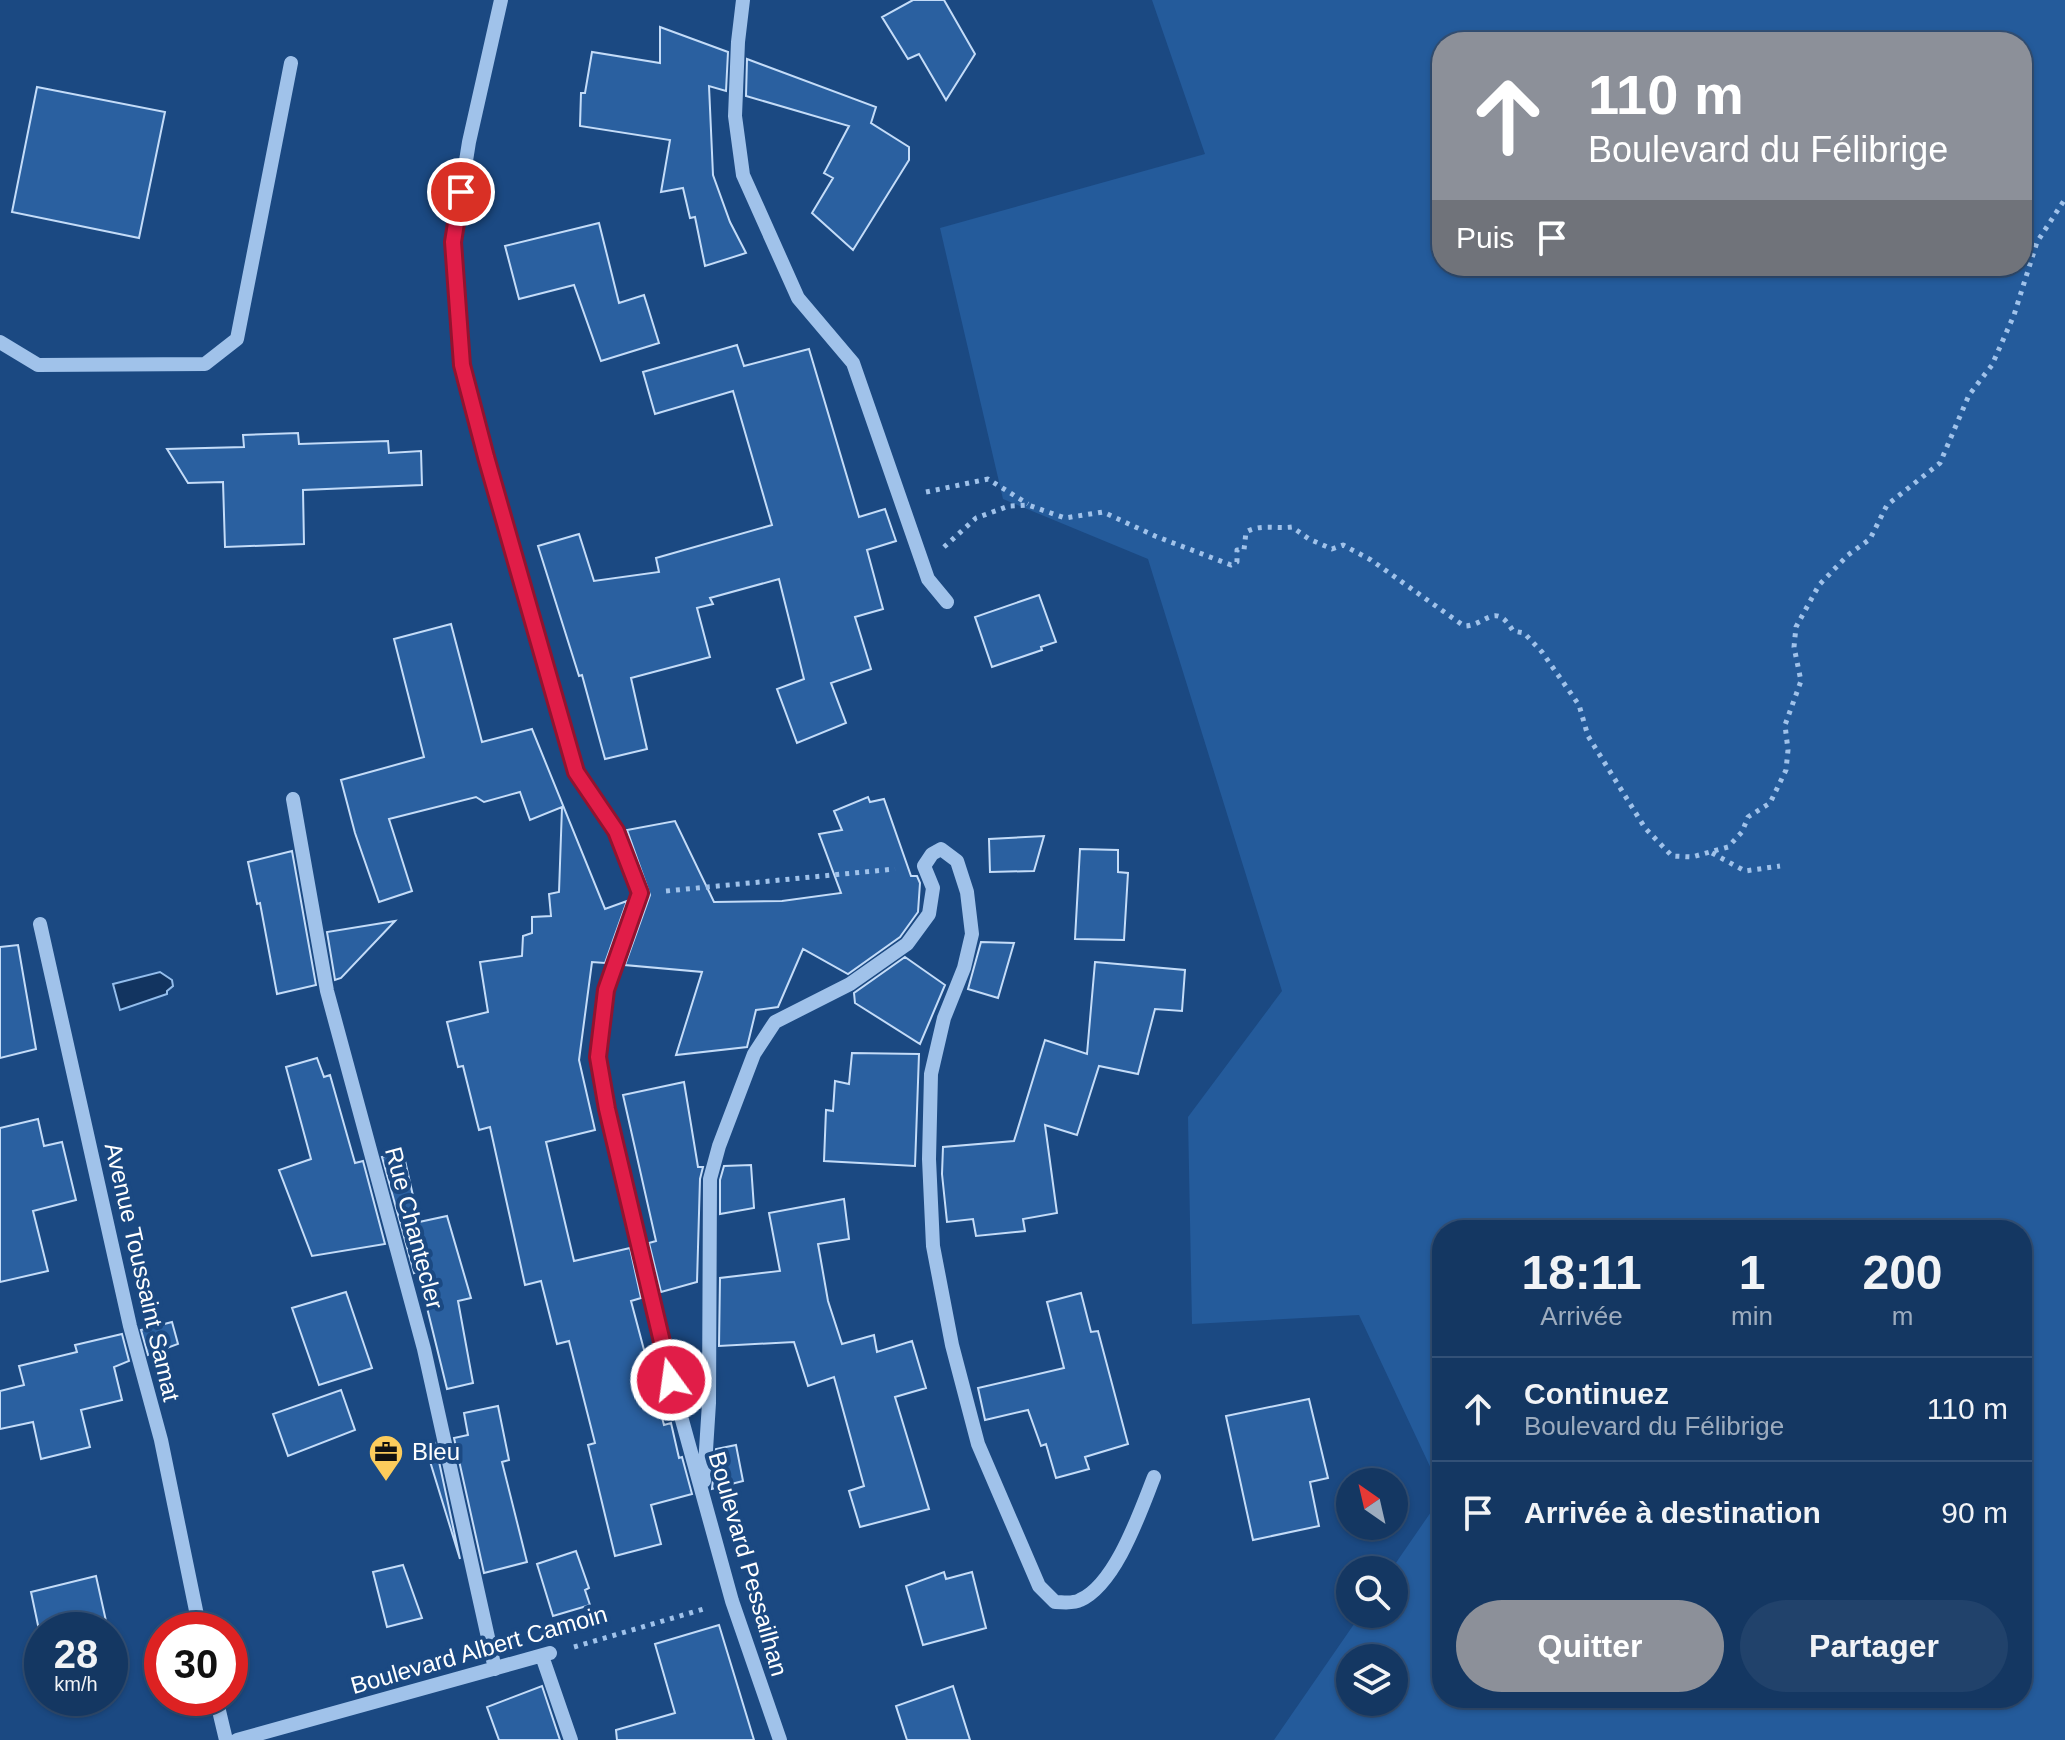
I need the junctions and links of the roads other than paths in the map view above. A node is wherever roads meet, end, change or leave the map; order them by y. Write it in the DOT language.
graph roads {
  1 [pos="501,0"];
  2 [pos="743,0"];
  3 [pos="291,63"];
  4 [pos="0,342"];
  5 [pos="947,602"];
  6 [pos="293,799"];
  7 [pos="40,924"];
  8 [pos="1154,1477"];
  9 [pos="703,1493"];
  10 [pos="196,1612"];
  11 [pos="495,1669"];
  12 [pos="220,1716"];
  13 [pos="226,1740"];
  14 [pos="237,1740"];
  15 [pos="571,1740"];
  16 [pos="780,1740"];
  1 -- 9 [label="street, Boulevard Pessailhan"];
  2 -- 5 [label="street"];
  3 -- 4 [label="street"];
  6 -- 11 [label="street, Rue Chantecler"];
  7 -- 10 [label="street, Avenue Toussaint Samat"];
  8 -- 9 [label="street"];
  9 -- 16 [label="street, Boulevard Pessailhan"];
  11 -- 14 [label="street, Boulevard Albert Camoin"];
  11 -- 15 [label="street, Boulevard Albert Camoin"];
  12 -- 13 [label="street"];
}
